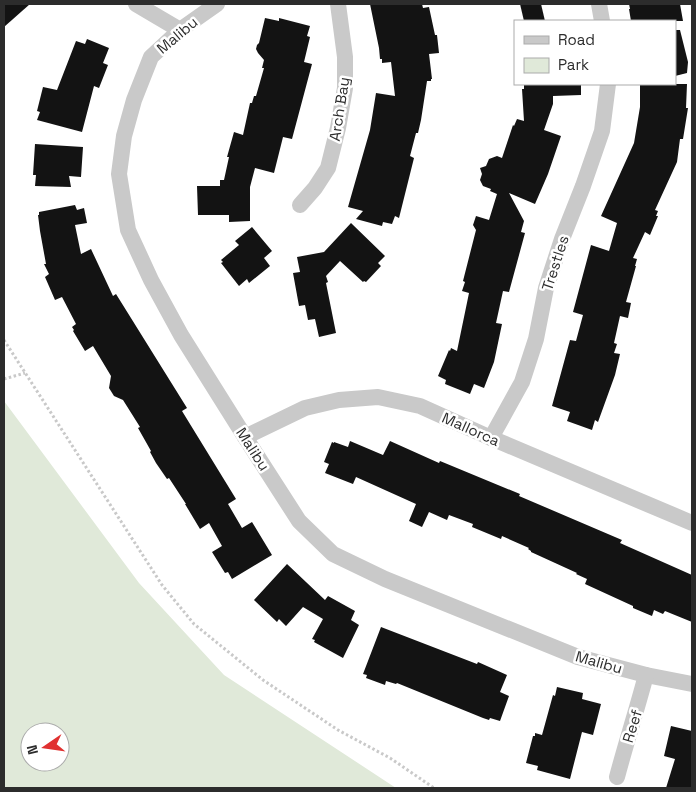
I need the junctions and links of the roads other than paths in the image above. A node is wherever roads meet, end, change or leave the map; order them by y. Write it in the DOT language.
graph roads {
  1 [pos="136,4"];
  2 [pos="217,4"];
  3 [pos="338,4"];
  4 [pos="599,4"];
  5 [pos="602,20"];
  6 [pos="180,30"];
  7 [pos="608,85"];
  8 [pos="300,205"];
  9 [pos="245,437"];
  10 [pos="491,438"];
  11 [pos="692,523"];
  12 [pos="646,675"];
  13 [pos="692,684"];
  14 [pos="617,777"];
  1 -- 6 [label="street"];
  2 -- 6 [label="street, Malibu"];
  3 -- 8 [label="street, Arch Bay"];
  4 -- 5 [label="street"];
  6 -- 9 [label="street, Malibu"];
  7 -- 10 [label="street, Trestles"];
  9 -- 10 [label="street, Mallorca"];
  9 -- 12 [label="street, Malibu"];
  10 -- 11 [label="street, Mallorca"];
  12 -- 13 [label="street, Malibu"];
  12 -- 14 [label="street, Reef"];
}
